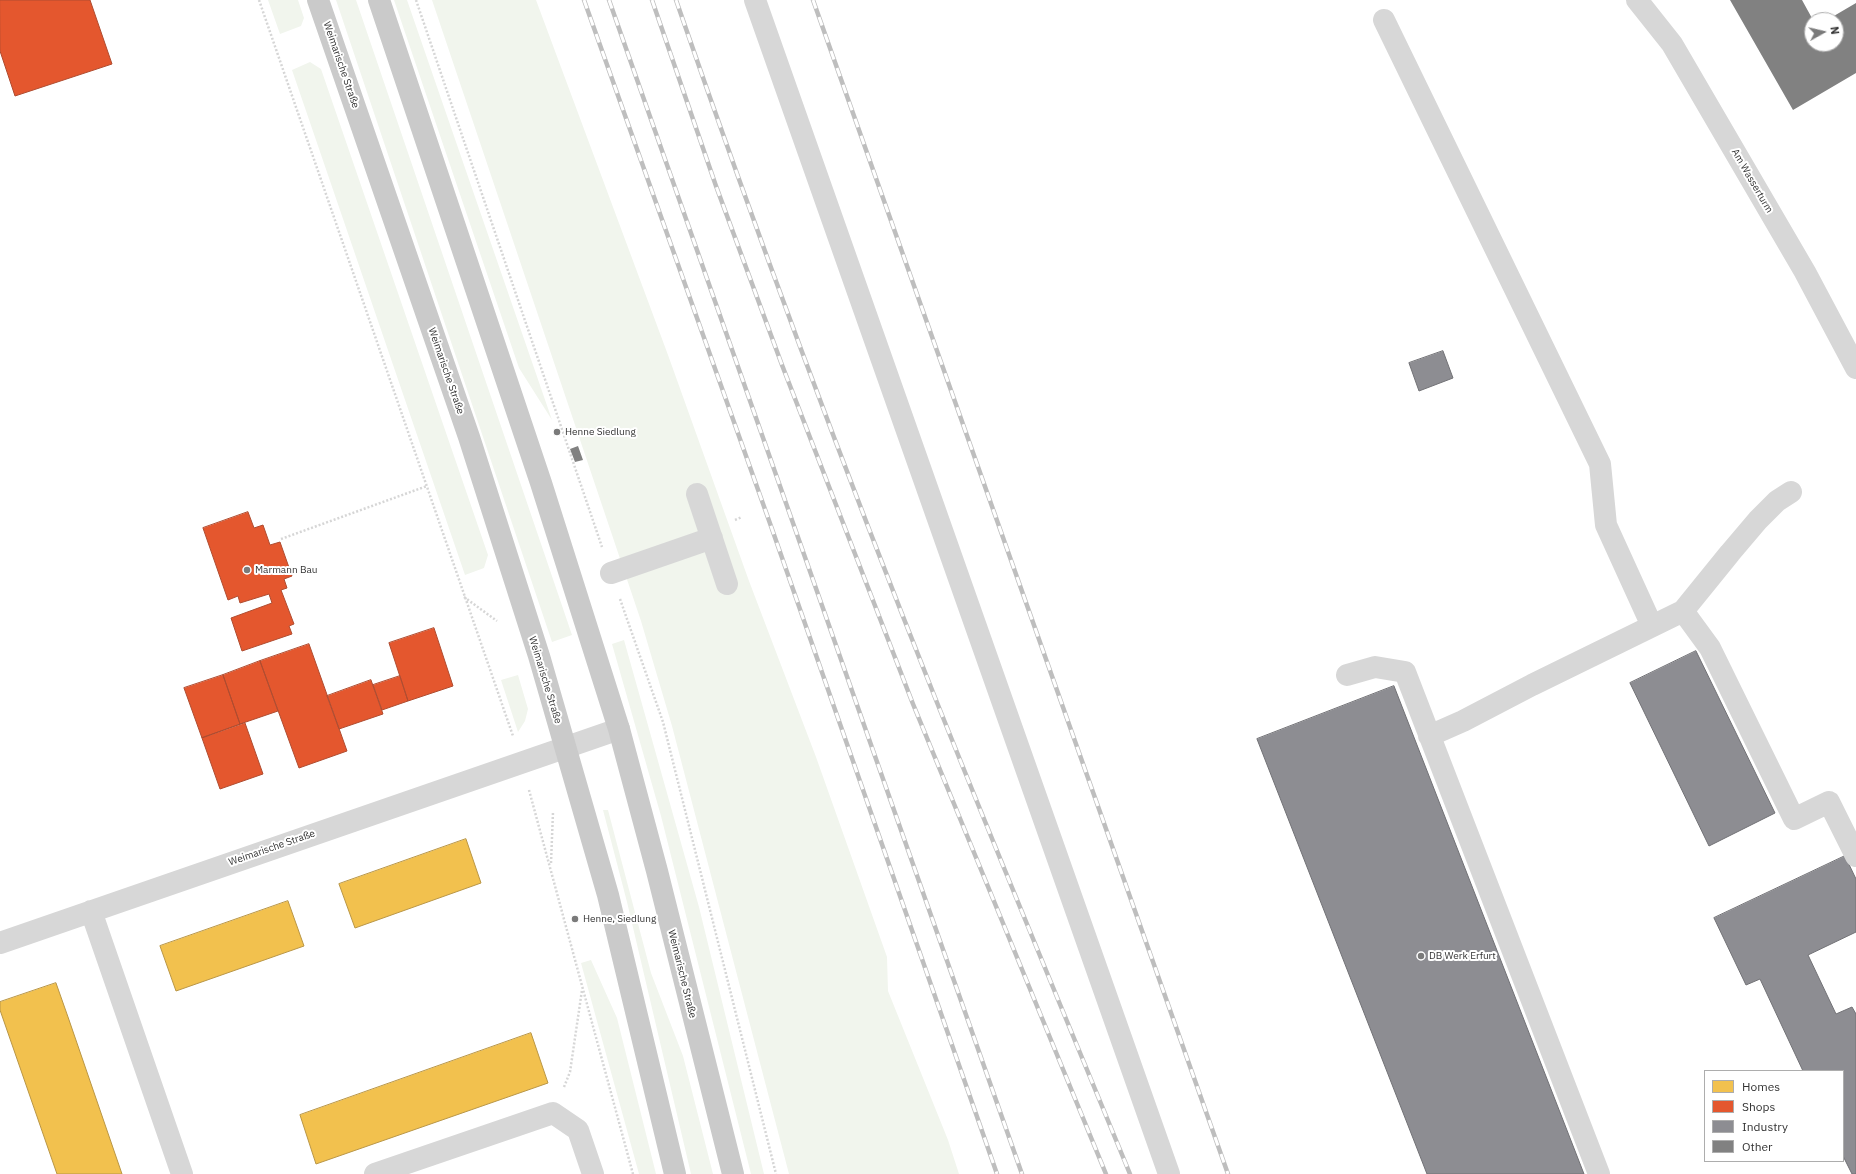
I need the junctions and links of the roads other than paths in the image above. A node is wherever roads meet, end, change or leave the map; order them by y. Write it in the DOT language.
graph roads {
  1 [pos="318,0"];
  2 [pos="379,0"];
  3 [pos="755,0"];
  4 [pos="1637,0"];
  5 [pos="1384,20"];
  6 [pos="1856,368"];
  7 [pos="1791,492"];
  8 [pos="697,494"];
  9 [pos="712,538"];
  10 [pos="611,573"];
  11 [pos="727,584"];
  12 [pos="1683,611"];
  13 [pos="1652,626"];
  14 [pos="1347,675"];
  15 [pos="619,728"];
  16 [pos="1429,736"];
  17 [pos="565,746"];
  18 [pos="1856,856"];
  19 [pos="91,911"];
  20 [pos="0,943"];
  21 [pos="182,1174"];
  22 [pos="375,1174"];
  23 [pos="593,1174"];
  24 [pos="674,1174"];
  25 [pos="733,1174"];
  26 [pos="1168,1174"];
  27 [pos="1599,1174"];
  1 -- 17 [label="main road, Weimarische Straße"];
  2 -- 15 [label="main road, Weimarische Straße"];
  3 -- 26 [label="street"];
  4 -- 6 [label="street, Am Wasserturm"];
  5 -- 13 [label="street"];
  7 -- 12 [label="street"];
  8 -- 9 [label="street"];
  9 -- 10 [label="street"];
  9 -- 11 [label="street"];
  12 -- 13 [label="street"];
  12 -- 18 [label="street"];
  13 -- 16 [label="street"];
  14 -- 16 [label="street"];
  15 -- 17 [label="street, Weimarische Straße"];
  15 -- 25 [label="main road, Weimarische Straße"];
  16 -- 27 [label="street"];
  17 -- 19 [label="street, Weimarische Straße"];
  17 -- 24 [label="main road, Weimarische Straße"];
  19 -- 20 [label="street, Weimarische Straße"];
  19 -- 21 [label="street"];
  22 -- 23 [label="street"];
}
